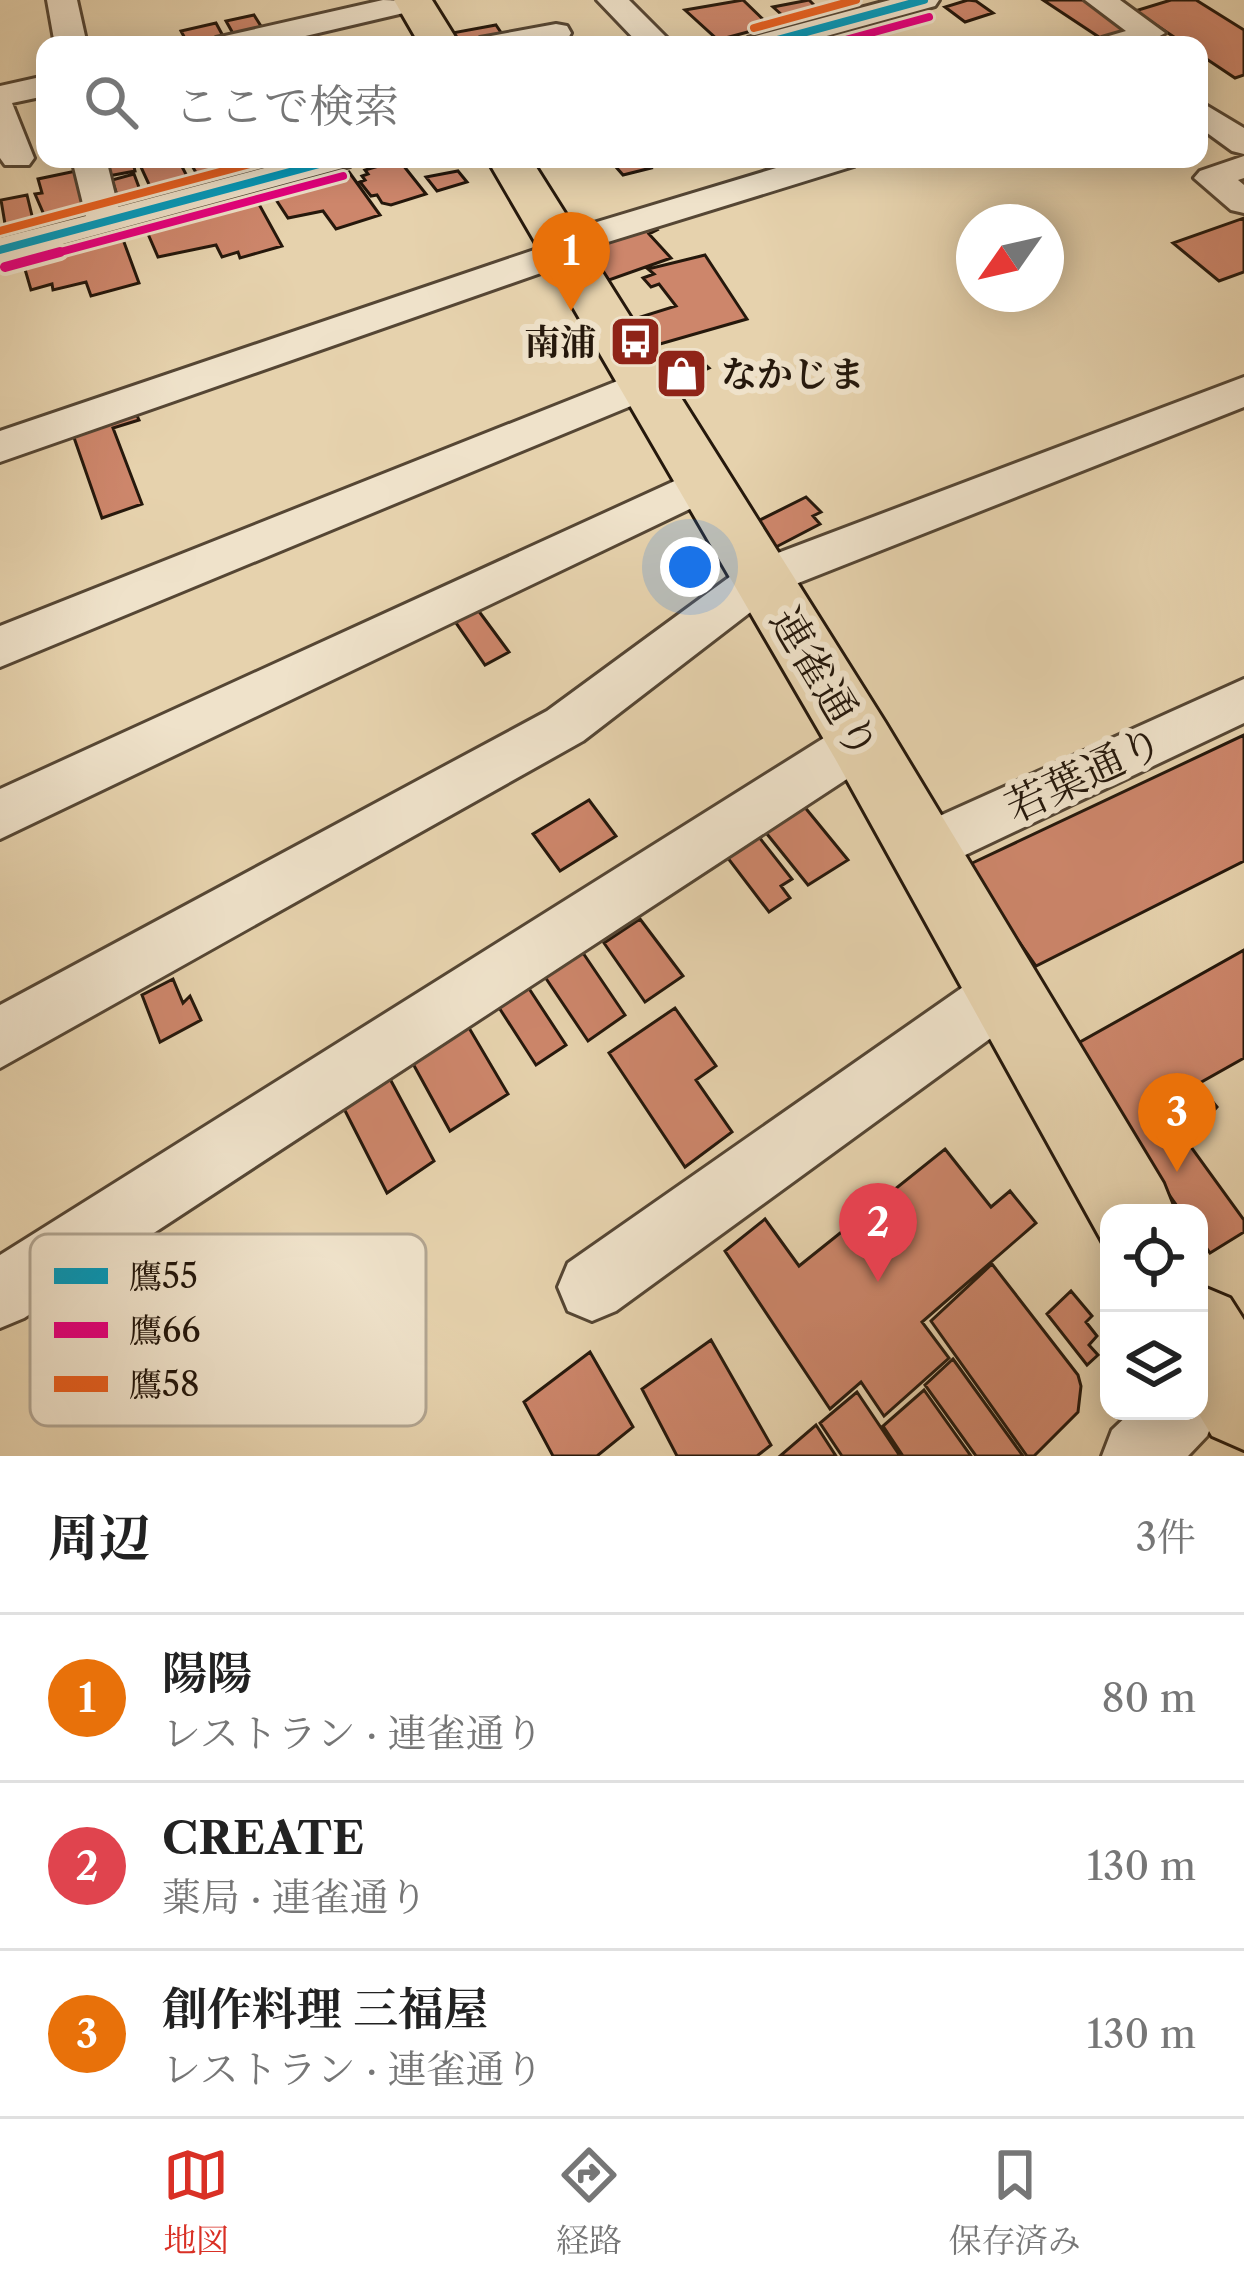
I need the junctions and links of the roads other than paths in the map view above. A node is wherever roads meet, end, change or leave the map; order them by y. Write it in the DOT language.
graph roads {
  1 [pos="62,0"];
  2 [pos="531,0"];
  3 [pos="613,0"];
  4 [pos="756,0"];
  5 [pos="924,0"];
  6 [pos="1100,0"];
  7 [pos="413,1"];
  8 [pos="868,7"];
  9 [pos="69,36"];
  10 [pos="265,36"];
  11 [pos="434,36"];
  12 [pos="558,36"];
  13 [pos="649,36"];
  14 [pos="766,36"];
  15 [pos="787,36"];
  16 [pos="1141,36"];
  17 [pos="36,98"];
  18 [pos="1208,118"];
  19 [pos="10,134"];
  20 [pos="1244,144"];
  21 [pos="1244,166"];
  22 [pos="91,168"];
  23 [pos="277,168"];
  24 [pos="514,168"];
  25 [pos="814,168"];
  26 [pos="1244,202"];
  27 [pos="101,212"];
  28 [pos="562,248"];
  29 [pos="0,250"];
  30 [pos="645,384"];
  31 [pos="1244,391"];
  32 [pos="0,446"];
  33 [pos="703,484"];
  34 [pos="762,578"];
  35 [pos="0,647"];
  36 [pos="1244,700"];
  37 [pos="861,742"];
  38 [pos="0,815"];
  39 [pos="923,848"];
  40 [pos="1007,991"];
  41 [pos="0,1038"];
  42 [pos="1127,1204"];
  43 [pos="94,1234"];
  44 [pos="30,1275"];
  45 [pos="592,1287"];
  46 [pos="0,1294"];
  47 [pos="1214,1364"];
  48 [pos="1138,1456"];
  1 -- 9 [label="street"];
  2 -- 12 [label="street"];
  3 -- 13 [label="street"];
  4 -- 14 [label="street"];
  5 -- 8 [label="street"];
  6 -- 16 [label="street"];
  7 -- 10 [label="street"];
  7 -- 11 [label="main road"];
  8 -- 15 [label="street"];
  17 -- 19 [label="street"];
  18 -- 20 [label="street"];
  21 -- 26 [label="street"];
  22 -- 27 [label="street"];
  23 -- 29 [label="street"];
  24 -- 28 [label="main road, 連雀通り"];
  25 -- 28 [label="street"];
  28 -- 30 [label="main road, 連雀通り"];
  28 -- 32 [label="street"];
  30 -- 33 [label="main road, 連雀通り"];
  30 -- 35 [label="street"];
  31 -- 34 [label="street"];
  33 -- 34 [label="main road, 連雀通り"];
  33 -- 38 [label="street"];
  34 -- 37 [label="main road, 連雀通り"];
  34 -- 41 [label="street"];
  36 -- 39 [label="street, 若葉通り"];
  37 -- 39 [label="main road, 連雀通り"];
  37 -- 43 [label="street"];
  39 -- 40 [label="main road, 連雀通り"];
  40 -- 42 [label="main road, 連雀通り"];
  40 -- 45 [label="street"];
  44 -- 46 [label="street"];
  47 -- 48 [label="street"];
}
